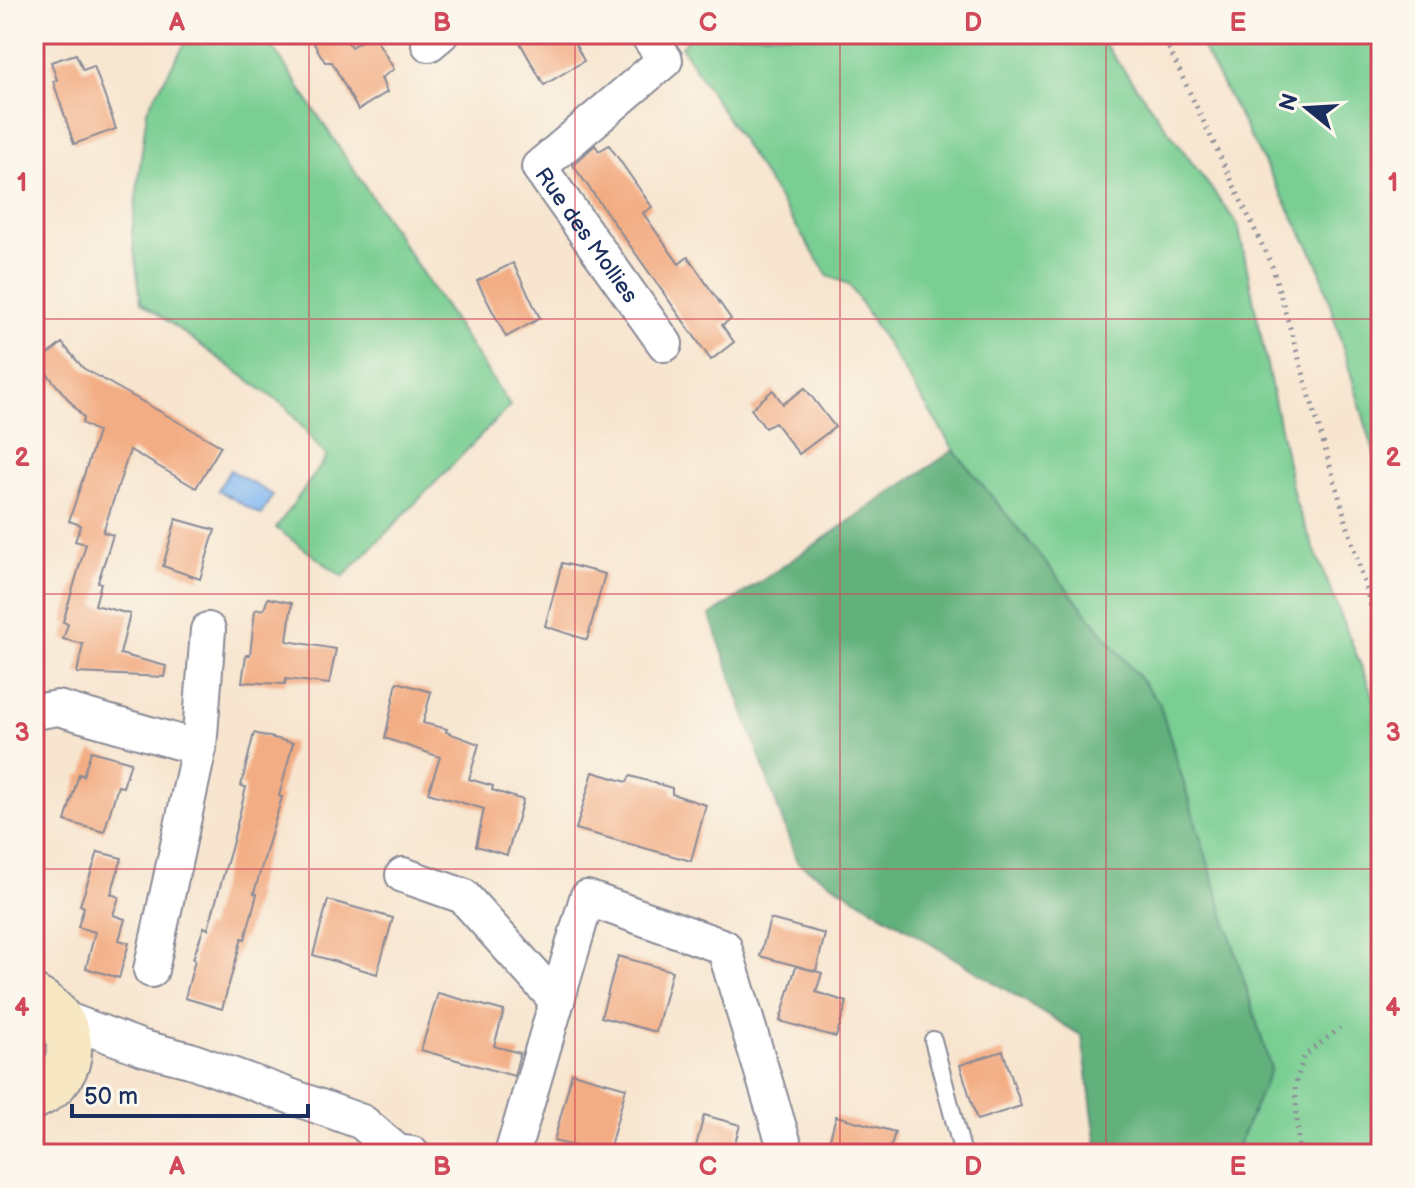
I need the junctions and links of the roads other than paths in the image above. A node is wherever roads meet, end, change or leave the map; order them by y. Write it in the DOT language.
graph roads {
  1 [pos="647,34"];
  2 [pos="665,344"];
  3 [pos="208,630"];
  4 [pos="34,712"];
  5 [pos="199,748"];
  6 [pos="403,875"];
  7 [pos="151,970"];
  8 [pos="44,1000"];
  9 [pos="557,1001"];
  10 [pos="933,1040"];
  11 [pos="143,1048"];
  12 [pos="50,1082"];
  13 [pos="402,1153"];
  14 [pos="512,1154"];
  15 [pos="787,1154"];
  16 [pos="963,1154"];
  1 -- 2 [label="street, Rue des Mollies"];
  3 -- 5 [label="street"];
  4 -- 5 [label="street"];
  5 -- 7 [label="street"];
  6 -- 9 [label="street"];
  8 -- 11 [label="street"];
  8 -- 12 [label="main road"];
  9 -- 14 [label="street"];
  9 -- 15 [label="street"];
  10 -- 16 [label="lane"];
  11 -- 12 [label="street"];
  11 -- 13 [label="street"];
}
